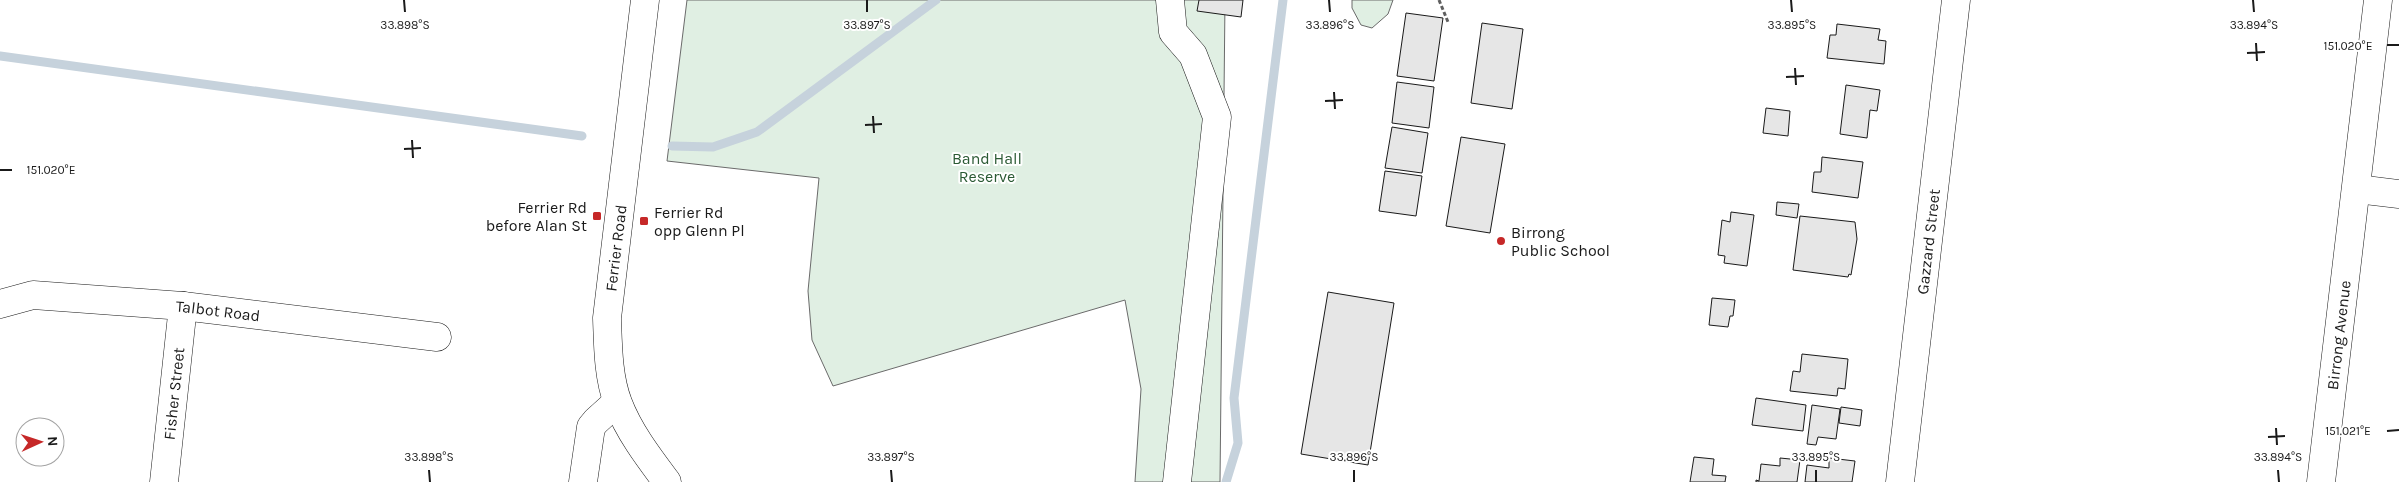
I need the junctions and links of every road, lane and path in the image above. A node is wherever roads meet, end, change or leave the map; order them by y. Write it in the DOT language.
graph roads {
  1 [pos="645,0"];
  2 [pos="1170,0"];
  3 [pos="1439,0"];
  4 [pos="1956,0"];
  5 [pos="2378,0"];
  6 [pos="1448,22"];
  7 [pos="2357,189"];
  8 [pos="2399,194"];
  9 [pos="0,304"];
  10 [pos="183,306"];
  11 [pos="437,337"];
  12 [pos="617,402"];
  13 [pos="164,482"];
  14 [pos="583,482"];
  15 [pos="667,482"];
  16 [pos="1177,482"];
  17 [pos="1900,482"];
  18 [pos="2321,482"];
  1 -- 12 [label="street, Ferrier Road"];
  2 -- 16 [label="street"];
  3 -- 6 [label="path"];
  4 -- 17 [label="street, Gazzard Street"];
  5 -- 7 [label="street, Birrong Avenue"];
  7 -- 8 [label="street"];
  7 -- 18 [label="street, Birrong Avenue"];
  9 -- 10 [label="street, Talbot Road"];
  10 -- 11 [label="street, Talbot Road"];
  10 -- 13 [label="street, Fisher Street"];
  12 -- 14 [label="street"];
  12 -- 15 [label="street, Ferrier Road"];
}
